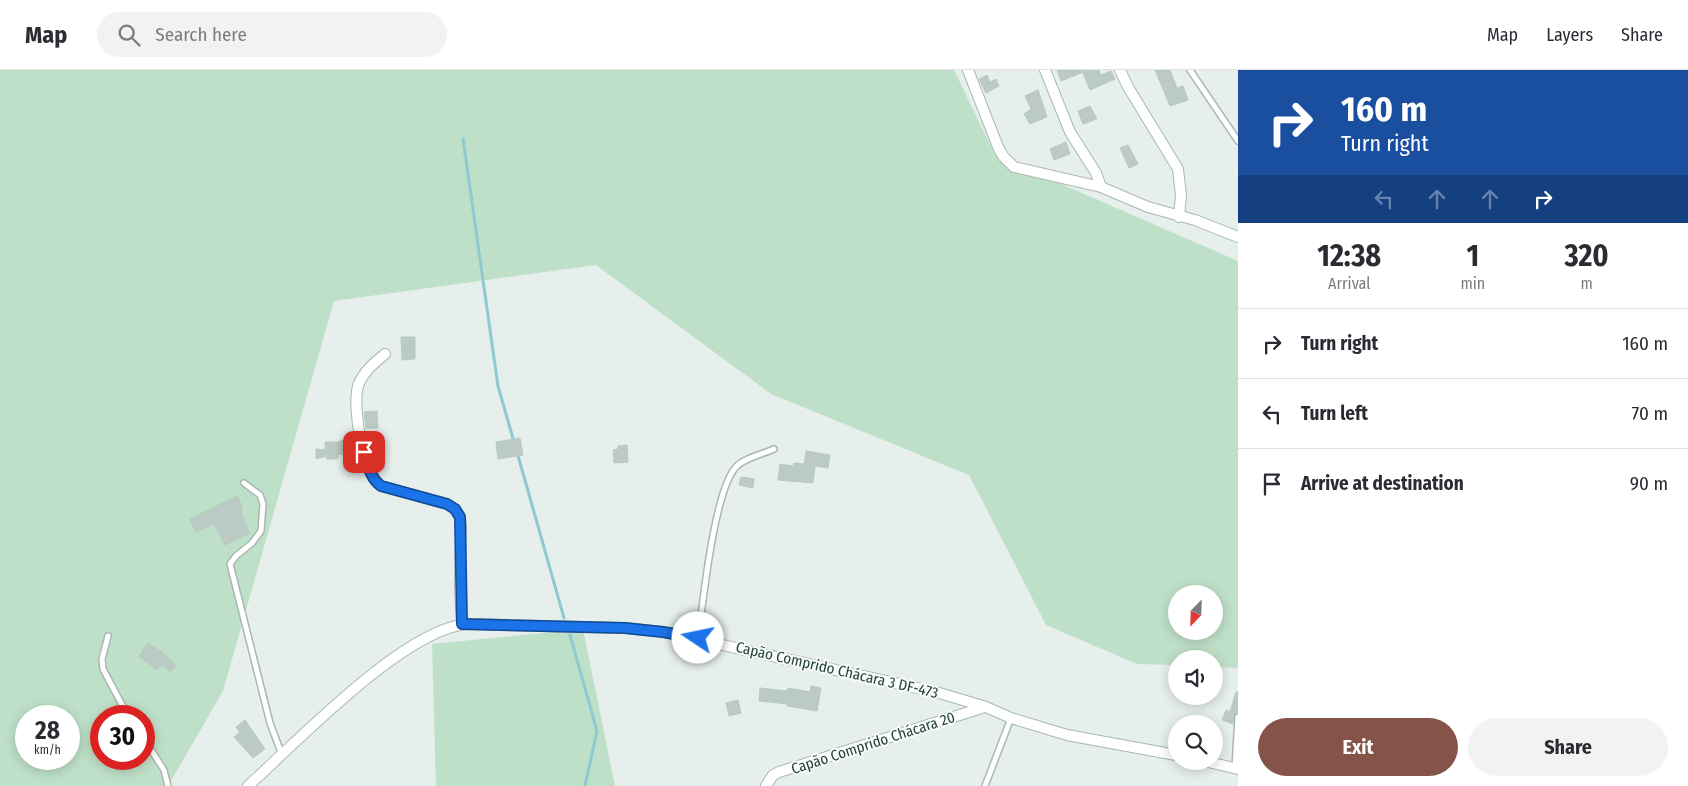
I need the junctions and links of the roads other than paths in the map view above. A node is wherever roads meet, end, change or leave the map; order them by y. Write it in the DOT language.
graph roads {
  1 [pos="968,70"];
  2 [pos="1044,70"];
  3 [pos="1120,70"];
  4 [pos="1190,70"];
  5 [pos="1238,141"];
  6 [pos="1102,187"];
  7 [pos="1179,217"];
  8 [pos="1238,237"];
  9 [pos="386,354"];
  10 [pos="774,449"];
  11 [pos="244,483"];
  12 [pos="462,624"];
  13 [pos="108,636"];
  14 [pos="698,638"];
  15 [pos="122,705"];
  16 [pos="986,707"];
  17 [pos="1011,718"];
  18 [pos="1238,718"];
  19 [pos="1168,754"];
  20 [pos="282,755"];
  21 [pos="155,756"];
  22 [pos="1223,765"];
  23 [pos="1237,768"];
  24 [pos="168,786"];
  25 [pos="248,786"];
  26 [pos="766,786"];
  27 [pos="985,786"];
  1 -- 6 [label="street"];
  2 -- 6 [label="street"];
  3 -- 7 [label="street"];
  4 -- 5 [label="lane"];
  6 -- 7 [label="street"];
  7 -- 8 [label="street"];
  9 -- 12 [label="street"];
  10 -- 14 [label="lane"];
  11 -- 20 [label="lane"];
  12 -- 14 [label="street, Capão Comprido Chácara 3 DF-473"];
  12 -- 20 [label="street, Capão Comprido Chácara 3 DF-473"];
  13 -- 15 [label="lane"];
  14 -- 16 [label="street, Capão Comprido Chácara 3 DF-473"];
  16 -- 17 [label="street, Capão Comprido Chácara 3 DF-473"];
  16 -- 26 [label="street, Capão Comprido Chácara 20"];
  17 -- 19 [label="street, Capão Comprido Chácara 3 DF-473"];
  17 -- 27 [label="lane"];
  18 -- 23 [label="lane"];
  20 -- 25 [label="street, Capão Comprido Chácara 3 DF-473"];
  21 -- 24 [label="lane"];
  22 -- 23 [label="street"];
}
